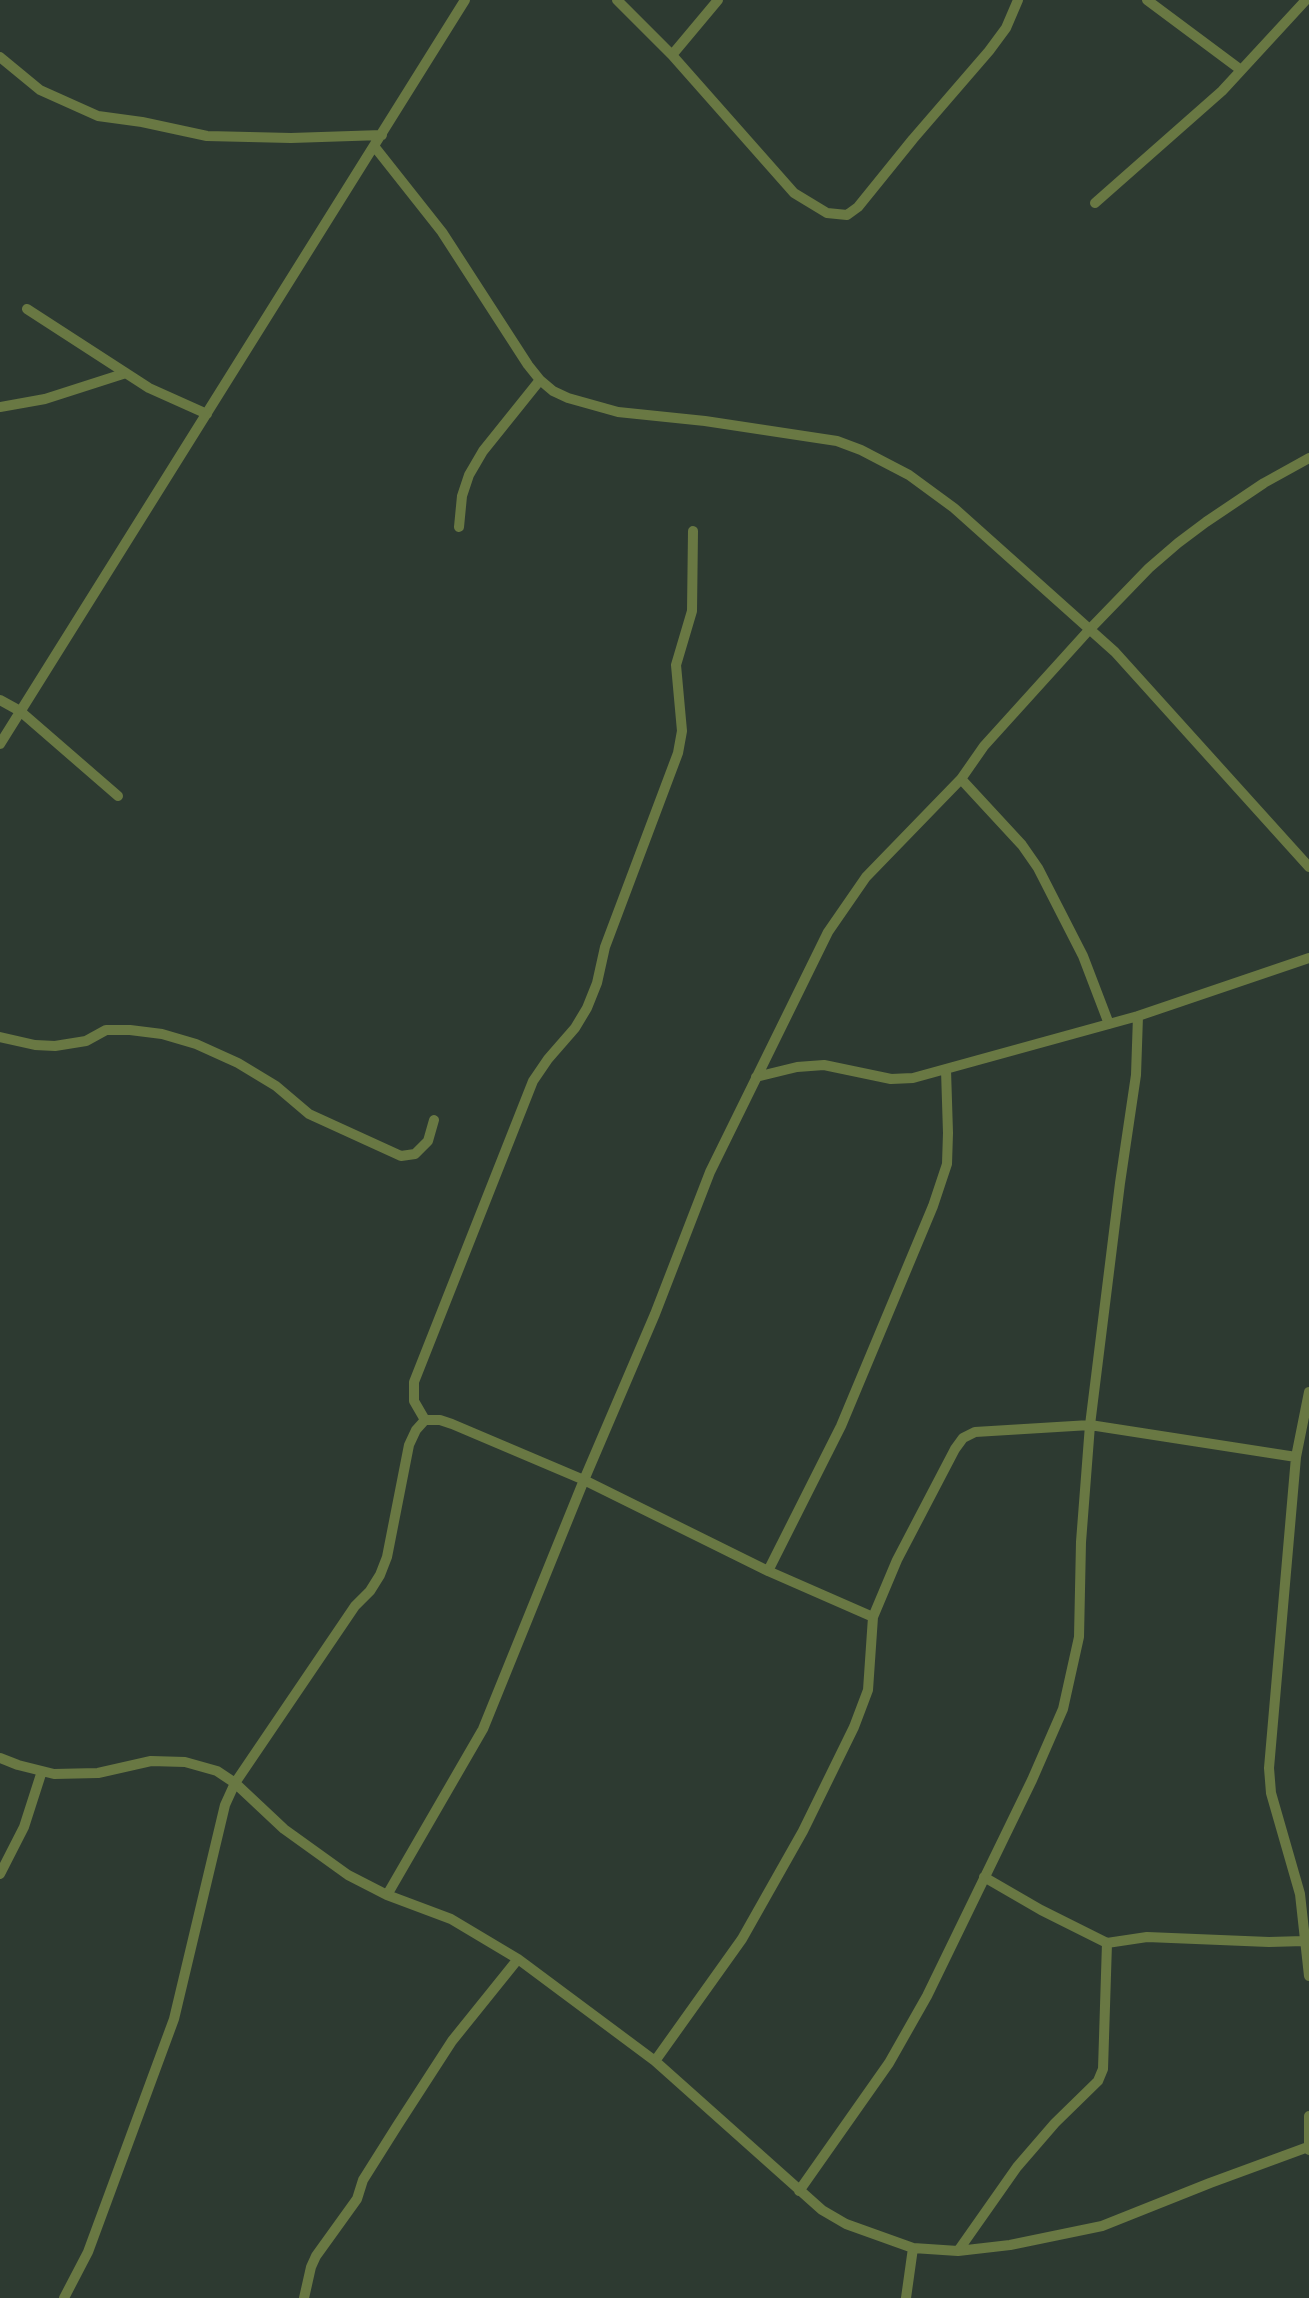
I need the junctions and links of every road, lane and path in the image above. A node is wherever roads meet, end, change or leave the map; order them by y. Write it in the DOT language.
graph roads {
  1 [pos="465,0"];
  2 [pos="617,0"];
  3 [pos="718,0"];
  4 [pos="1018,0"];
  5 [pos="1147,0"];
  6 [pos="1306,0"];
  7 [pos="672,55"];
  8 [pos="0,57"];
  9 [pos="1241,70"];
  10 [pos="382,135"];
  11 [pos="374,146"];
  12 [pos="1095,203"];
  13 [pos="27,309"];
  14 [pos="126,373"];
  15 [pos="540,380"];
  16 [pos="0,407"];
  17 [pos="207,414"];
  18 [pos="1309,458"];
  19 [pos="459,527"];
  20 [pos="693,531"];
  21 [pos="1089,630"];
  22 [pos="0,700"];
  23 [pos="20,711"];
  24 [pos="0,744"];
  25 [pos="961,779"];
  26 [pos="118,796"];
  27 [pos="1309,867"];
  28 [pos="1309,958"];
  29 [pos="1138,1016"];
  30 [pos="1109,1024"];
  31 [pos="0,1037"];
  32 [pos="946,1070"];
  33 [pos="756,1077"];
  34 [pos="434,1120"];
  35 [pos="1309,1392"];
  36 [pos="425,1420"];
  37 [pos="1090,1425"];
  38 [pos="1296,1457"];
  39 [pos="584,1480"];
  40 [pos="768,1571"];
  41 [pos="873,1617"];
  42 [pos="0,1758"];
  43 [pos="42,1771"];
  44 [pos="236,1783"];
  45 [pos="0,1874"];
  46 [pos="984,1877"];
  47 [pos="387,1895"];
  48 [pos="1305,1920"];
  49 [pos="1304,1941"];
  50 [pos="1107,1943"];
  51 [pos="518,1959"];
  52 [pos="1309,1976"];
  53 [pos="655,2061"];
  54 [pos="1309,2116"];
  55 [pos="1308,2149"];
  56 [pos="799,2191"];
  57 [pos="913,2248"];
  58 [pos="958,2250"];
  59 [pos="64,2298"];
  60 [pos="304,2298"];
  61 [pos="906,2298"];
  1 -- 10 [label="street"];
  2 -- 7 [label="street"];
  3 -- 7 [label="street"];
  4 -- 7 [label="street"];
  5 -- 9 [label="street"];
  6 -- 9 [label="street"];
  8 -- 10 [label="street"];
  9 -- 12 [label="street"];
  10 -- 11 [label="street"];
  11 -- 15 [label="street"];
  11 -- 17 [label="street"];
  13 -- 14 [label="street"];
  14 -- 16 [label="street"];
  14 -- 17 [label="street"];
  15 -- 19 [label="street"];
  15 -- 21 [label="street"];
  17 -- 23 [label="street"];
  18 -- 21 [label="street"];
  20 -- 36 [label="street"];
  21 -- 25 [label="street"];
  21 -- 27 [label="street"];
  22 -- 23 [label="street"];
  23 -- 24 [label="street"];
  23 -- 26 [label="street"];
  25 -- 30 [label="street"];
  25 -- 33 [label="street"];
  28 -- 29 [label="street"];
  29 -- 30 [label="street"];
  29 -- 37 [label="street"];
  30 -- 32 [label="street"];
  31 -- 34 [label="street"];
  32 -- 33 [label="street"];
  32 -- 40 [label="street"];
  33 -- 39 [label="street"];
  35 -- 38 [label="street"];
  36 -- 39 [label="street"];
  36 -- 44 [label="street"];
  37 -- 38 [label="street"];
  37 -- 41 [label="street"];
  37 -- 46 [label="street"];
  38 -- 48 [label="street"];
  39 -- 40 [label="street"];
  39 -- 47 [label="street"];
  40 -- 41 [label="street"];
  41 -- 53 [label="street"];
  42 -- 43 [label="street"];
  43 -- 44 [label="street"];
  43 -- 45 [label="street"];
  44 -- 47 [label="street"];
  44 -- 59 [label="street"];
  46 -- 50 [label="street"];
  46 -- 56 [label="street"];
  47 -- 51 [label="street"];
  48 -- 49 [label="street"];
  49 -- 50 [label="street"];
  49 -- 52 [label="street"];
  50 -- 58 [label="street"];
  51 -- 53 [label="street"];
  51 -- 60 [label="street"];
  53 -- 56 [label="street"];
  54 -- 55 [label="street"];
  55 -- 58 [label="street"];
  56 -- 57 [label="street"];
  57 -- 58 [label="street"];
  57 -- 61 [label="street"];
}
